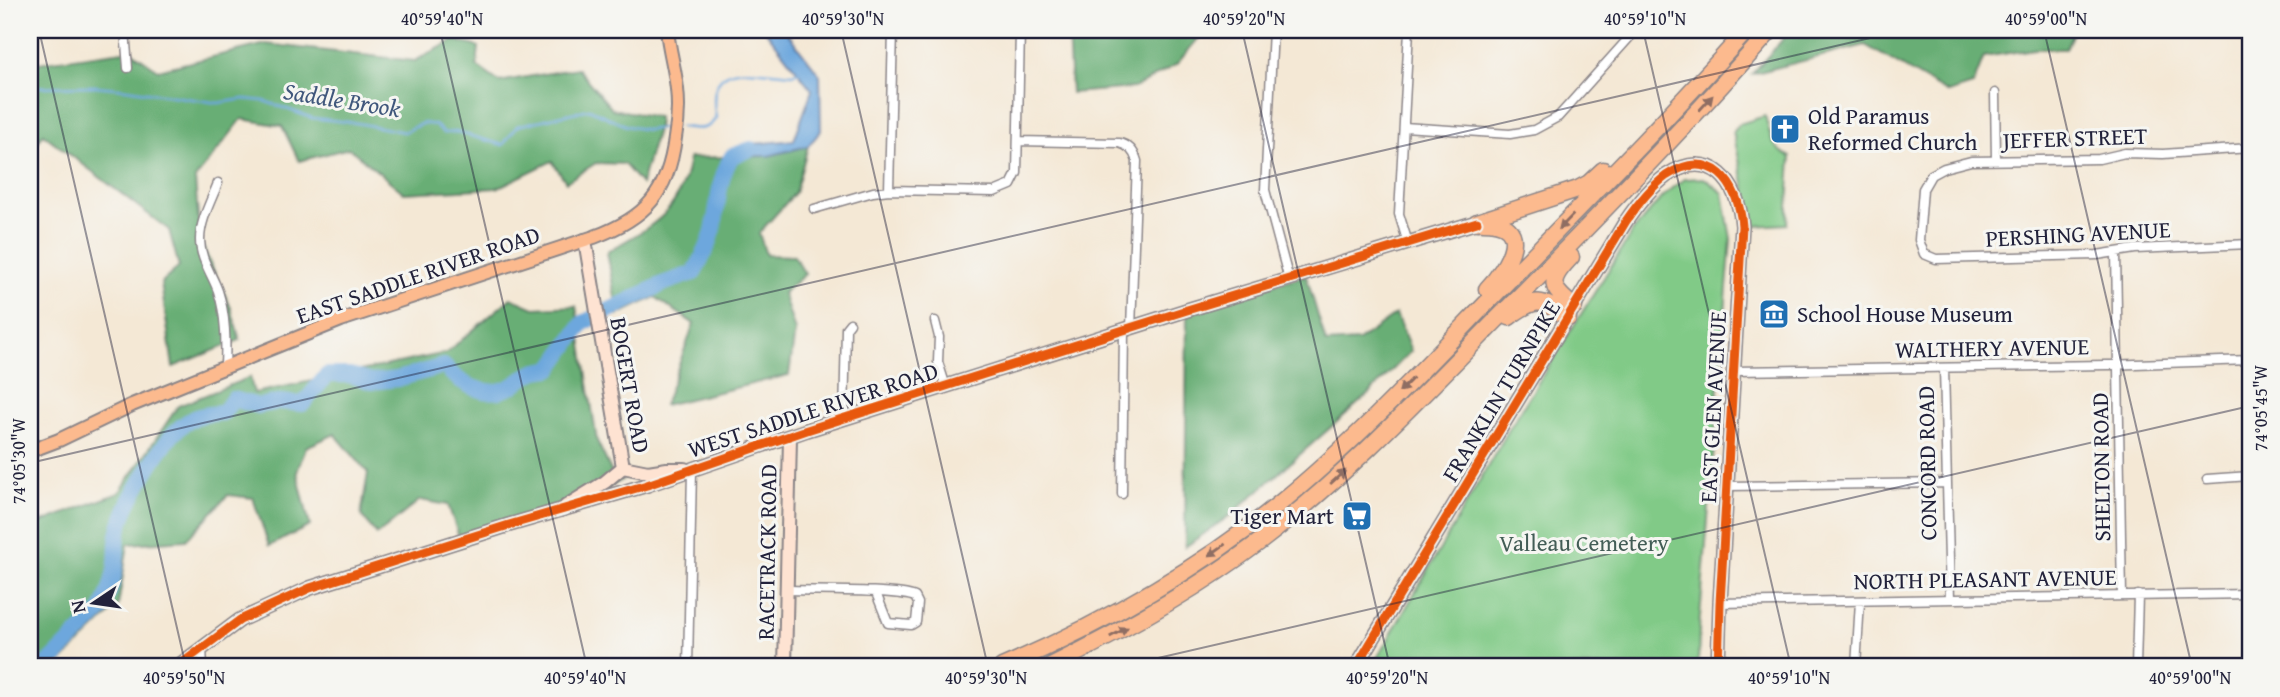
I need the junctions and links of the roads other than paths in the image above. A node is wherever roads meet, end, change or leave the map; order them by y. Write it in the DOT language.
graph roads {
  1 [pos="125,30"];
  2 [pos="667,30"];
  3 [pos="893,30"];
  4 [pos="1020,30"];
  5 [pos="1273,30"];
  6 [pos="1409,30"];
  7 [pos="1636,30"];
  8 [pos="1747,30"];
  9 [pos="1771,30"];
  10 [pos="128,68"];
  11 [pos="1995,93"];
  12 [pos="1664,121"];
  13 [pos="1404,127"];
  14 [pos="1018,141"];
  15 [pos="2250,148"];
  16 [pos="1996,160"];
  17 [pos="1704,166"];
  18 [pos="218,183"];
  19 [pos="1627,186"];
  20 [pos="889,190"];
  21 [pos="814,209"];
  22 [pos="1477,222"];
  23 [pos="585,240"];
  24 [pos="1919,240"];
  25 [pos="1408,243"];
  26 [pos="2250,244"];
  27 [pos="2116,253"];
  28 [pos="1289,280"];
  29 [pos="1571,312"];
  30 [pos="935,321"];
  31 [pos="850,323"];
  32 [pos="1127,330"];
  33 [pos="1476,340"];
  34 [pos="1448,342"];
  35 [pos="2250,360"];
  36 [pos="2118,365"];
  37 [pos="225,367"];
  38 [pos="1944,368"];
  39 [pos="1734,371"];
  40 [pos="946,387"];
  41 [pos="844,419"];
  42 [pos="790,438"];
  43 [pos="30,451"];
  44 [pos="623,467"];
  45 [pos="692,470"];
  46 [pos="2250,476"];
  47 [pos="2207,479"];
  48 [pos="1947,483"];
  49 [pos="1727,486"];
  50 [pos="1122,494"];
  51 [pos="560,511"];
  52 [pos="788,590"];
  53 [pos="876,593"];
  54 [pos="2250,594"];
  55 [pos="2138,595"];
  56 [pos="2122,596"];
  57 [pos="1950,599"];
  58 [pos="1860,601"];
  59 [pos="1720,603"];
  60 [pos="202,648"];
  61 [pos="177,667"];
  62 [pos="203,667"];
  63 [pos="688,667"];
  64 [pos="785,667"];
  65 [pos="1002,667"];
  66 [pos="1049,667"];
  67 [pos="1356,667"];
  68 [pos="1718,667"];
  69 [pos="1856,667"];
  70 [pos="2136,667"];
  1 -- 10 [label="street"];
  2 -- 23 [label="main road, EAST SADDLE RIVER ROAD"];
  3 -- 20 [label="street"];
  4 -- 14 [label="street"];
  5 -- 28 [label="street"];
  6 -- 13 [label="street"];
  7 -- 13 [label="street"];
  8 -- 12 [label="highway"];
  19 -- 9 [label="highway, one-way"];
  11 -- 16 [label="street"];
  12 -- 22 [label="highway"];
  12 -- 34 [label="highway, one-way"];
  13 -- 25 [label="street"];
  14 -- 20 [label="street"];
  14 -- 32 [label="street"];
  15 -- 16 [label="street, JEFFER STREET"];
  16 -- 24 [label="street, JEFFER STREET"];
  17 -- 29 [label="street, FRANKLIN TURNPIKE"];
  17 -- 39 [label="street, EAST GLEN AVENUE"];
  18 -- 37 [label="street"];
  19 -- 29 [label="highway"];
  19 -- 33 [label="highway"];
  20 -- 21 [label="street"];
  22 -- 25 [label="street, WEST SADDLE RIVER ROAD"];
  22 -- 34 [label="highway"];
  23 -- 37 [label="main road, EAST SADDLE RIVER ROAD"];
  23 -- 44 [label="street, BOGERT ROAD"];
  24 -- 27 [label="street, PERSHING AVENUE"];
  25 -- 28 [label="street, WEST SADDLE RIVER ROAD"];
  26 -- 27 [label="street, PERSHING AVENUE"];
  27 -- 36 [label="street, SHELTON ROAD"];
  28 -- 32 [label="street, WEST SADDLE RIVER ROAD"];
  29 -- 33 [label="highway"];
  29 -- 67 [label="street, FRANKLIN TURNPIKE"];
  30 -- 40 [label="street"];
  31 -- 41 [label="street"];
  32 -- 40 [label="street, WEST SADDLE RIVER ROAD"];
  32 -- 50 [label="street"];
  66 -- 33 [label="highway, one-way"];
  34 -- 65 [label="highway, one-way"];
  35 -- 36 [label="street, WALTHERY AVENUE"];
  36 -- 38 [label="street, WALTHERY AVENUE"];
  36 -- 56 [label="street, SHELTON ROAD"];
  37 -- 43 [label="main road, EAST SADDLE RIVER ROAD"];
  38 -- 39 [label="street, WALTHERY AVENUE"];
  38 -- 48 [label="street, CONCORD ROAD"];
  39 -- 49 [label="street, EAST GLEN AVENUE"];
  40 -- 41 [label="street, WEST SADDLE RIVER ROAD"];
  41 -- 42 [label="street, WEST SADDLE RIVER ROAD"];
  42 -- 45 [label="street, WEST SADDLE RIVER ROAD"];
  42 -- 52 [label="street, RACETRACK ROAD"];
  44 -- 45 [label="street, BOGERT ROAD"];
  44 -- 51 [label="street"];
  45 -- 51 [label="street, WEST SADDLE RIVER ROAD"];
  45 -- 63 [label="street"];
  46 -- 47 [label="street"];
  48 -- 49 [label="street"];
  48 -- 57 [label="street, CONCORD ROAD"];
  49 -- 59 [label="street, EAST GLEN AVENUE"];
  51 -- 60 [label="street, WEST SADDLE RIVER ROAD"];
  52 -- 53 [label="street"];
  52 -- 64 [label="street, RACETRACK ROAD"];
  53 -- 53 [label="street"];
  54 -- 55 [label="street, NORTH PLEASANT AVENUE"];
  55 -- 56 [label="street, NORTH PLEASANT AVENUE"];
  55 -- 70 [label="street"];
  56 -- 57 [label="street, NORTH PLEASANT AVENUE"];
  57 -- 58 [label="street, NORTH PLEASANT AVENUE"];
  58 -- 59 [label="street, NORTH PLEASANT AVENUE"];
  58 -- 69 [label="street"];
  59 -- 68 [label="street, EAST GLEN AVENUE"];
  60 -- 61 [label="street, WEST SADDLE RIVER ROAD"];
  60 -- 62 [label="street"];
}
